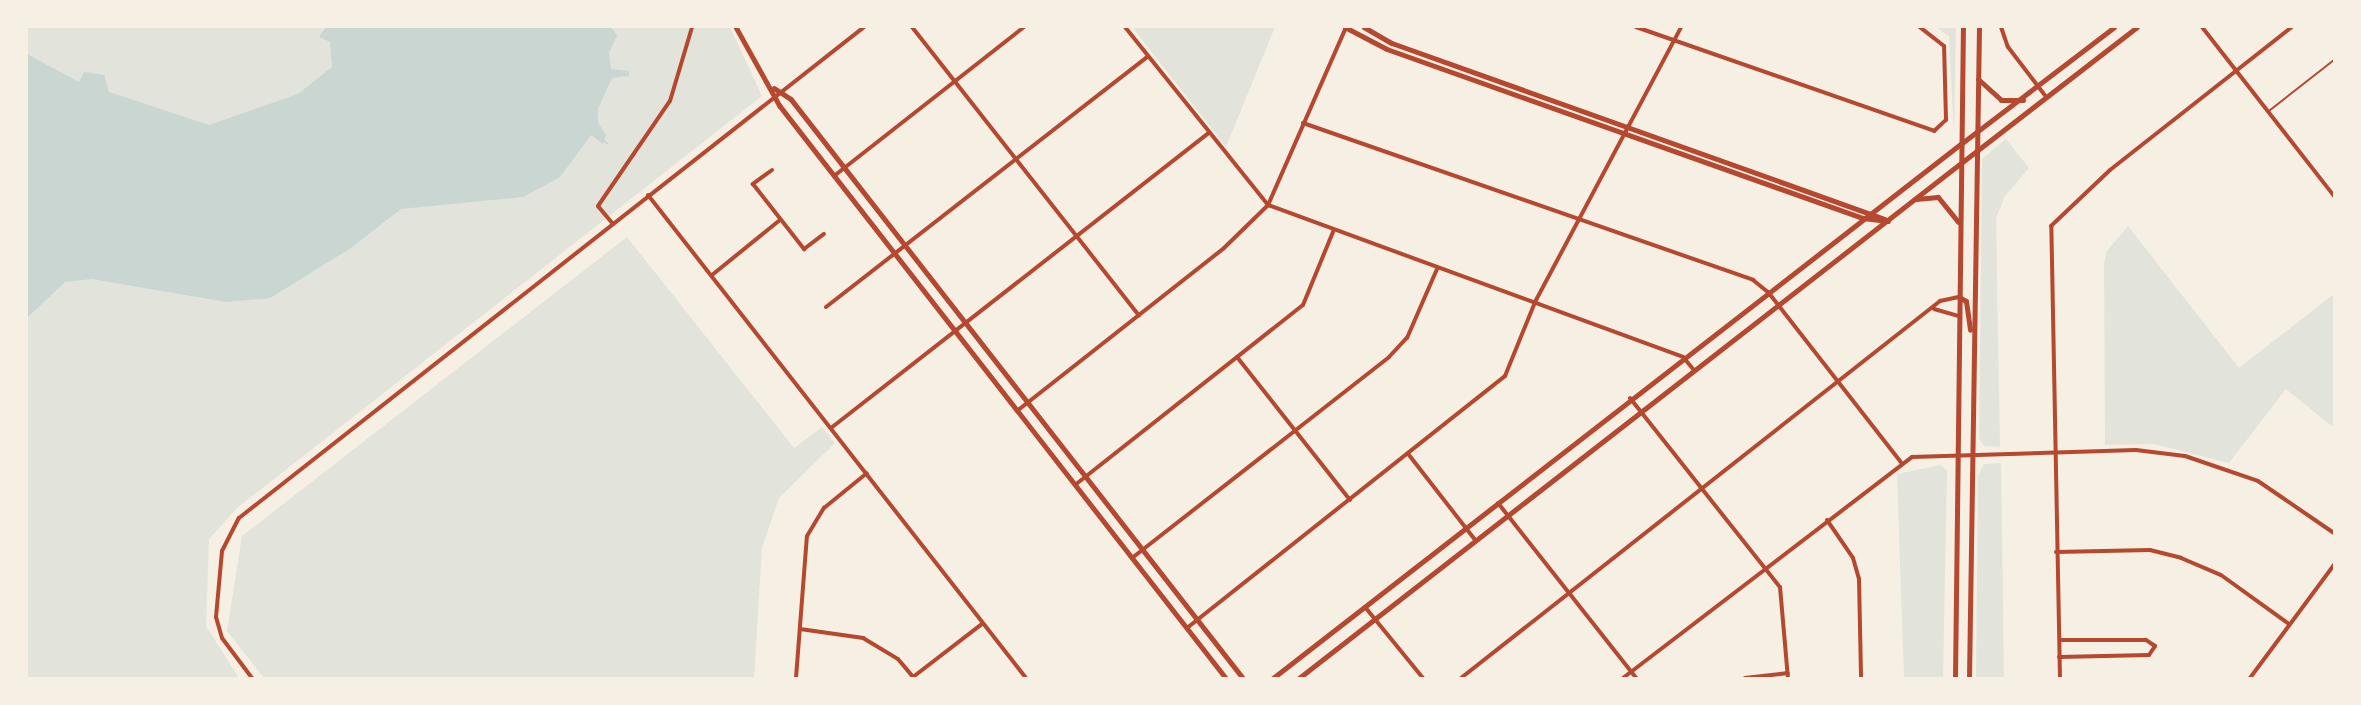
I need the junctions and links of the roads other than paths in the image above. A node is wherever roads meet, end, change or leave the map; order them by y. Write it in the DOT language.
graph roads {
  1 [pos="692,27"];
  2 [pos="736,27"];
  3 [pos="864,27"];
  4 [pos="912,27"];
  5 [pos="1024,27"];
  6 [pos="1125,27"];
  7 [pos="1345,27"];
  8 [pos="1364,27"];
  9 [pos="1636,27"];
  10 [pos="1681,27"];
  11 [pos="1920,27"];
  12 [pos="1963,27"];
  13 [pos="1979,27"];
  14 [pos="2001,27"];
  15 [pos="2114,27"];
  16 [pos="2138,27"];
  17 [pos="2202,27"];
  18 [pos="2292,27"];
  19 [pos="1674,40"];
  20 [pos="1148,56"];
  21 [pos="2334,60"];
  22 [pos="2236,71"];
  23 [pos="1978,79"];
  24 [pos="956,80"];
  25 [pos="2039,88"];
  26 [pos="778,94"];
  27 [pos="2048,98"];
  28 [pos="2023,100"];
  29 [pos="2268,111"];
  30 [pos="1303,123"];
  31 [pos="1629,127"];
  32 [pos="1208,133"];
  33 [pos="1978,133"];
  34 [pos="1625,134"];
  35 [pos="1962,143"];
  36 [pos="1977,151"];
  37 [pos="1017,159"];
  38 [pos="1961,163"];
  39 [pos="844,168"];
  40 [pos="772,170"];
  41 [pos="833,176"];
  42 [pos="648,195"];
  43 [pos="2334,196"];
  44 [pos="1916,198"];
  45 [pos="1268,205"];
  46 [pos="1872,211"];
  47 [pos="1863,218"];
  48 [pos="1579,219"];
  49 [pos="780,220"];
  50 [pos="1888,221"];
  51 [pos="613,224"];
  52 [pos="1959,224"];
  53 [pos="1333,232"];
  54 [pos="824,234"];
  55 [pos="1077,236"];
  56 [pos="905,246"];
  57 [pos="894,255"];
  58 [pos="1437,269"];
  59 [pos="712,275"];
  60 [pos="1768,292"];
  61 [pos="1959,297"];
  62 [pos="1535,302"];
  63 [pos="1779,305"];
  64 [pos="826,307"];
  65 [pos="1933,309"];
  66 [pos="1139,315"];
  67 [pos="1959,316"];
  68 [pos="965,323"];
  69 [pos="954,331"];
  70 [pos="1972,347"];
  71 [pos="1238,357"];
  72 [pos="1683,357"];
  73 [pos="1694,370"];
  74 [pos="1838,384"];
  75 [pos="1630,398"];
  76 [pos="1029,402"];
  77 [pos="1017,411"];
  78 [pos="1641,411"];
  79 [pos="831,428"];
  80 [pos="1296,430"];
  81 [pos="2054,453"];
  82 [pos="1409,455"];
  83 [pos="1958,455"];
  84 [pos="1972,456"];
  85 [pos="1901,462"];
  86 [pos="867,473"];
  87 [pos="1087,476"];
  88 [pos="1074,485"];
  89 [pos="1703,489"];
  90 [pos="1350,501"];
  91 [pos="1497,503"];
  92 [pos="1508,516"];
  93 [pos="1827,520"];
  94 [pos="1466,528"];
  95 [pos="2334,533"];
  96 [pos="1476,541"];
  97 [pos="1143,549"];
  98 [pos="2056,552"];
  99 [pos="1131,558"];
  100 [pos="2334,565"];
  101 [pos="1766,567"];
  102 [pos="1568,594"];
  103 [pos="1365,607"];
  104 [pos="1198,620"];
  105 [pos="1376,620"];
  106 [pos="983,623"];
  107 [pos="2289,624"];
  108 [pos="800,628"];
  109 [pos="1187,628"];
  110 [pos="2060,640"];
  111 [pos="2059,657"];
  112 [pos="1631,672"];
  113 [pos="1788,675"];
  114 [pos="252,678"];
  115 [pos="796,678"];
  116 [pos="914,678"];
  117 [pos="1026,678"];
  118 [pos="1226,678"];
  119 [pos="1243,678"];
  120 [pos="1273,678"];
  121 [pos="1299,678"];
  122 [pos="1423,678"];
  123 [pos="1461,678"];
  124 [pos="1623,678"];
  125 [pos="1636,678"];
  126 [pos="1745,678"];
  127 [pos="1861,678"];
  128 [pos="1955,678"];
  129 [pos="1969,678"];
  130 [pos="2060,678"];
  131 [pos="2250,678"];
  1 -- 51 [label="street"];
  2 -- 26 [label="street"];
  3 -- 26 [label="street"];
  4 -- 24 [label="street"];
  5 -- 24 [label="street"];
  6 -- 20 [label="street"];
  7 -- 30 [label="street"];
  7 -- 34 [label="street"];
  8 -- 31 [label="street"];
  9 -- 19 [label="street"];
  10 -- 19 [label="street"];
  11 -- 19 [label="street"];
  12 -- 35 [label="main road"];
  13 -- 23 [label="main road"];
  14 -- 25 [label="street"];
  15 -- 25 [label="main road"];
  16 -- 27 [label="main road"];
  17 -- 22 [label="street"];
  18 -- 22 [label="street"];
  19 -- 31 [label="street"];
  20 -- 32 [label="street"];
  20 -- 37 [label="street"];
  21 -- 29 [label="lane"];
  22 -- 29 [label="street"];
  22 -- 81 [label="street"];
  23 -- 28 [label="main road"];
  23 -- 33 [label="main road"];
  24 -- 37 [label="street"];
  24 -- 39 [label="street"];
  25 -- 27 [label="street"];
  25 -- 28 [label="main road"];
  26 -- 39 [label="street"];
  26 -- 41 [label="street"];
  26 -- 42 [label="street"];
  27 -- 36 [label="main road"];
  28 -- 33 [label="main road"];
  29 -- 43 [label="street"];
  30 -- 45 [label="street"];
  30 -- 48 [label="street"];
  31 -- 34 [label="street"];
  31 -- 46 [label="street"];
  32 -- 45 [label="street"];
  32 -- 55 [label="street"];
  33 -- 35 [label="main road"];
  33 -- 36 [label="main road"];
  34 -- 47 [label="street"];
  34 -- 48 [label="street"];
  35 -- 38 [label="main road"];
  35 -- 46 [label="street"];
  36 -- 38 [label="main road"];
  36 -- 70 [label="main road"];
  37 -- 55 [label="street"];
  37 -- 56 [label="street"];
  38 -- 44 [label="street"];
  38 -- 52 [label="main road"];
  39 -- 41 [label="street"];
  39 -- 56 [label="street"];
  40 -- 49 [label="street"];
  41 -- 57 [label="street"];
  42 -- 51 [label="street"];
  42 -- 59 [label="street"];
  44 -- 50 [label="street"];
  44 -- 52 [label="main road"];
  45 -- 53 [label="street"];
  45 -- 66 [label="street"];
  46 -- 47 [label="street"];
  46 -- 50 [label="street"];
  47 -- 50 [label="street"];
  47 -- 60 [label="street"];
  48 -- 60 [label="street"];
  48 -- 62 [label="street"];
  49 -- 54 [label="street"];
  49 -- 59 [label="street"];
  50 -- 63 [label="street"];
  51 -- 114 [label="street"];
  52 -- 61 [label="main road"];
  53 -- 58 [label="street"];
  53 -- 71 [label="street"];
  55 -- 66 [label="street"];
  55 -- 68 [label="street"];
  56 -- 57 [label="street"];
  56 -- 68 [label="street"];
  57 -- 64 [label="street"];
  57 -- 69 [label="street"];
  58 -- 62 [label="street"];
  58 -- 80 [label="street"];
  59 -- 79 [label="street"];
  60 -- 63 [label="street"];
  60 -- 72 [label="street"];
  61 -- 65 [label="street"];
  61 -- 67 [label="main road"];
  61 -- 70 [label="main road"];
  62 -- 72 [label="street"];
  62 -- 82 [label="street"];
  63 -- 73 [label="street"];
  63 -- 74 [label="street"];
  65 -- 67 [label="street"];
  65 -- 74 [label="street"];
  66 -- 76 [label="street"];
  67 -- 83 [label="main road"];
  68 -- 69 [label="street"];
  68 -- 76 [label="street"];
  69 -- 77 [label="street"];
  69 -- 79 [label="street"];
  70 -- 84 [label="main road"];
  71 -- 80 [label="street"];
  71 -- 87 [label="street"];
  72 -- 73 [label="street"];
  72 -- 75 [label="street"];
  73 -- 78 [label="street"];
  74 -- 85 [label="street"];
  74 -- 89 [label="street"];
  75 -- 78 [label="street"];
  75 -- 91 [label="street"];
  76 -- 77 [label="street"];
  76 -- 87 [label="street"];
  77 -- 88 [label="street"];
  78 -- 89 [label="street"];
  78 -- 92 [label="street"];
  79 -- 86 [label="street"];
  80 -- 90 [label="street"];
  80 -- 97 [label="street"];
  81 -- 84 [label="street"];
  81 -- 95 [label="street"];
  81 -- 98 [label="street"];
  82 -- 90 [label="street"];
  82 -- 94 [label="street"];
  83 -- 84 [label="street"];
  83 -- 85 [label="street"];
  83 -- 128 [label="main road"];
  84 -- 129 [label="main road"];
  85 -- 93 [label="street"];
  86 -- 106 [label="street"];
  86 -- 108 [label="street"];
  87 -- 88 [label="street"];
  87 -- 97 [label="street"];
  88 -- 99 [label="street"];
  89 -- 101 [label="street"];
  89 -- 102 [label="street"];
  90 -- 104 [label="street"];
  91 -- 92 [label="street"];
  91 -- 94 [label="street"];
  92 -- 96 [label="street"];
  92 -- 102 [label="street"];
  93 -- 101 [label="street"];
  93 -- 127 [label="street"];
  94 -- 96 [label="street"];
  94 -- 103 [label="street"];
  96 -- 105 [label="street"];
  97 -- 99 [label="street"];
  97 -- 104 [label="street"];
  98 -- 107 [label="street"];
  98 -- 110 [label="street"];
  99 -- 109 [label="street"];
  100 -- 107 [label="street"];
  101 -- 112 [label="street"];
  101 -- 113 [label="street"];
  102 -- 112 [label="street"];
  102 -- 123 [label="street"];
  103 -- 105 [label="street"];
  103 -- 120 [label="street"];
  104 -- 109 [label="street"];
  104 -- 119 [label="street"];
  105 -- 121 [label="street"];
  105 -- 122 [label="street"];
  106 -- 116 [label="street"];
  106 -- 117 [label="street"];
  107 -- 131 [label="street"];
  108 -- 115 [label="street"];
  108 -- 116 [label="street"];
  109 -- 118 [label="street"];
  110 -- 111 [label="street"];
  110 -- 111 [label="street"];
  111 -- 130 [label="street"];
  112 -- 124 [label="street"];
  112 -- 125 [label="street"];
  113 -- 126 [label="street"];
}
